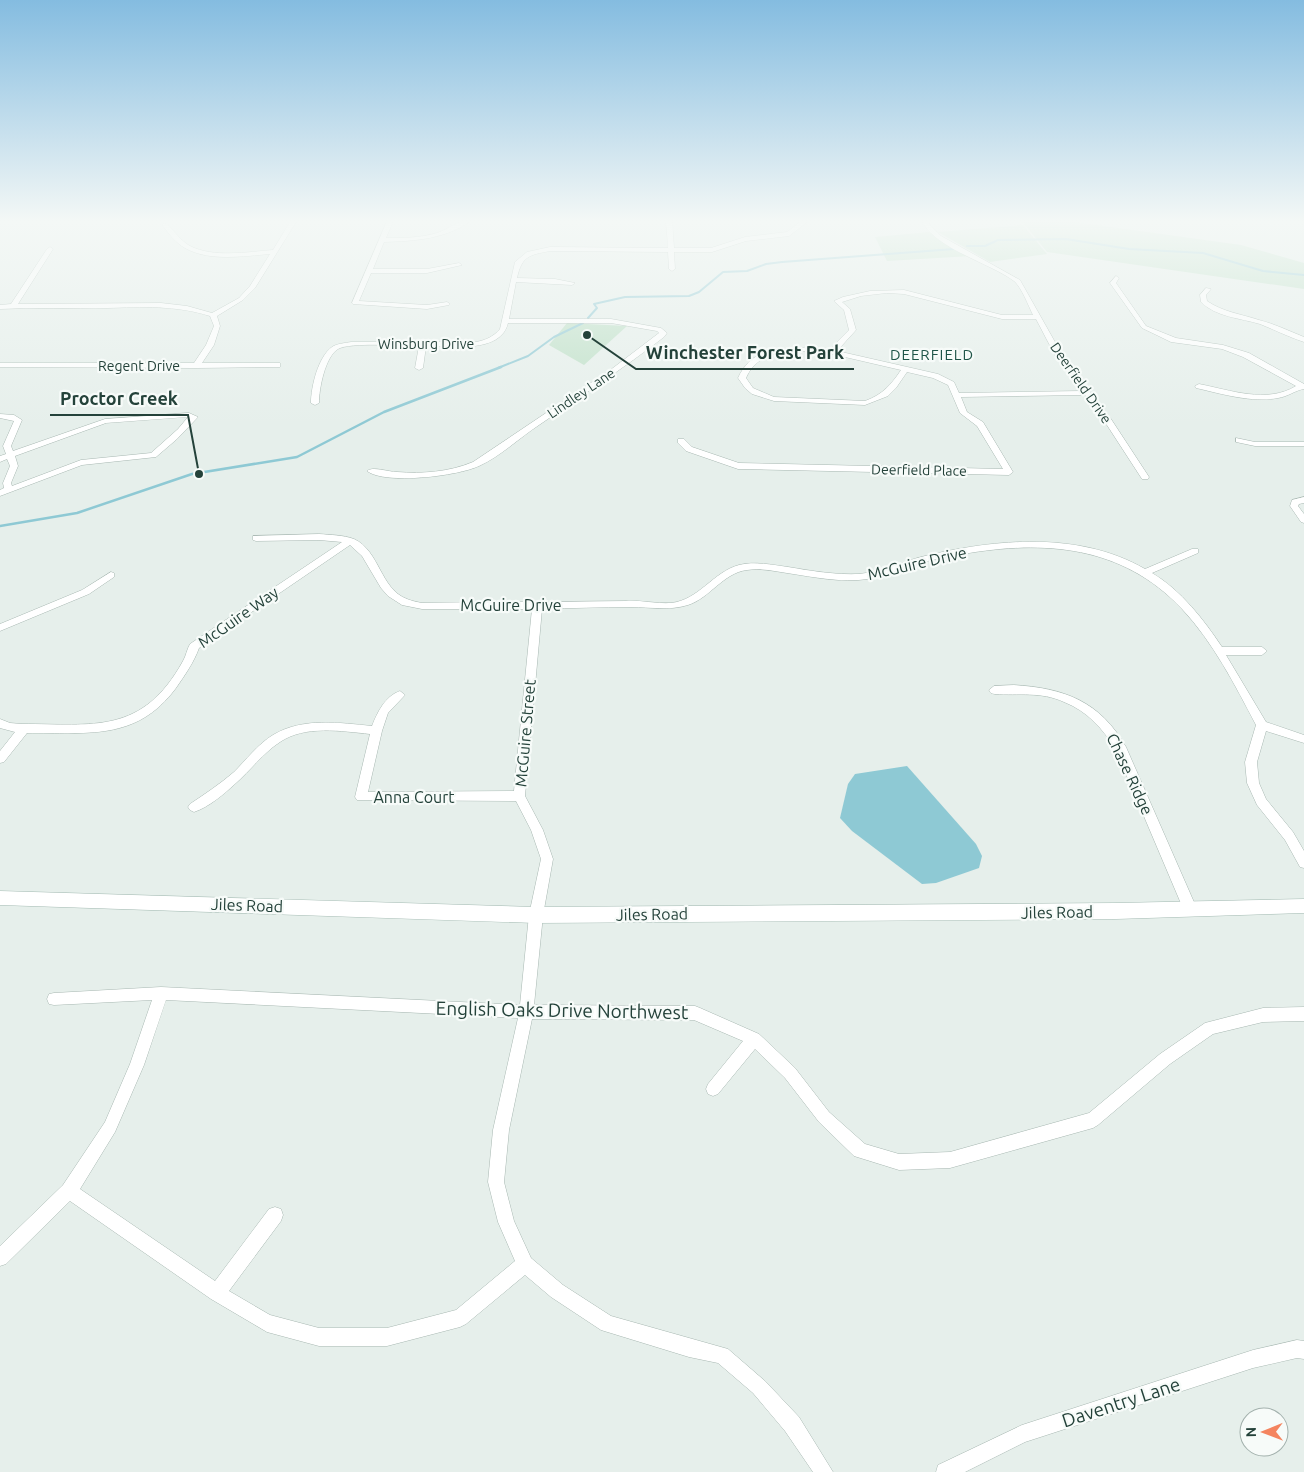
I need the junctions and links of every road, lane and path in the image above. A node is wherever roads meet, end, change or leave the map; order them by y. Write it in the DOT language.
graph roads {
  1 [pos="25,288"];
  2 [pos="251,288"];
  3 [pos="362,288"];
  4 [pos="511,288"];
  5 [pos="1022,288"];
  6 [pos="1116,288"];
  7 [pos="1208,289"];
  8 [pos="448,304"];
  9 [pos="0,306"];
  10 [pos="13,306"];
  11 [pos="213,315"];
  12 [pos="1038,317"];
  13 [pos="505,321"];
  14 [pos="1304,340"];
  15 [pos="423,345"];
  16 [pos="832,352"];
  17 [pos="0,365"];
  18 [pos="277,365"];
  19 [pos="196,366"];
  20 [pos="419,368"];
  21 [pos="906,368"];
  22 [pos="1199,386"];
  23 [pos="1302,387"];
  24 [pos="1086,393"];
  25 [pos="957,395"];
  26 [pos="315,403"];
  27 [pos="0,416"];
  28 [pos="1239,440"];
  29 [pos="681,441"];
  30 [pos="1304,444"];
  31 [pos="10,455"];
  32 [pos="0,459"];
  33 [pos="370,471"];
  34 [pos="1145,477"];
  35 [pos="9,490"];
  36 [pos="0,493"];
  37 [pos="1304,500"];
  38 [pos="1304,520"];
  39 [pos="256,538"];
  40 [pos="350,541"];
  41 [pos="1195,551"];
  42 [pos="1147,572"];
  43 [pos="111,574"];
  44 [pos="537,605"];
  45 [pos="0,628"];
  46 [pos="1221,651"];
  47 [pos="1262,651"];
  48 [pos="994,690"];
  49 [pos="400,695"];
  50 [pos="0,723"];
  51 [pos="1262,725"];
  52 [pos="24,728"];
  53 [pos="376,731"];
  54 [pos="1304,739"];
  55 [pos="0,759"];
  56 [pos="520,796"];
  57 [pos="194,807"];
  58 [pos="1304,863"];
  59 [pos="0,898"];
  60 [pos="1304,906"];
  61 [pos="1190,909"];
  62 [pos="536,915"];
  63 [pos="161,992"];
  64 [pos="54,999"];
  65 [pos="526,1012"];
  66 [pos="1304,1014"];
  67 [pos="754,1039"];
  68 [pos="713,1089"];
  69 [pos="69,1191"];
  70 [pos="275,1215"];
  71 [pos="0,1258"];
  72 [pos="525,1264"];
  73 [pos="217,1293"];
  74 [pos="1304,1350"];
  75 [pos="824,1472"];
  76 [pos="945,1472"];
  1 -- 10 [label="street"];
  2 -- 11 [label="street"];
  3 -- 8 [label="street"];
  4 -- 13 [label="street, Winsburg Drive"];
  5 -- 12 [label="street, Deerfield Drive"];
  6 -- 23 [label="street"];
  7 -- 14 [label="street"];
  9 -- 10 [label="street"];
  10 -- 11 [label="street"];
  11 -- 19 [label="street"];
  12 -- 16 [label="street"];
  12 -- 24 [label="street, Deerfield Drive"];
  13 -- 15 [label="street, Winsburg Drive"];
  13 -- 33 [label="street, Lindley Lane"];
  15 -- 20 [label="street"];
  15 -- 26 [label="street, Winsburg Drive"];
  16 -- 21 [label="street, Deerfield Place"];
  16 -- 21 [label="street, Deerfield Place"];
  17 -- 19 [label="street, Regent Drive"];
  18 -- 19 [label="street, Regent Drive"];
  21 -- 25 [label="street, Deerfield Place"];
  22 -- 23 [label="street"];
  24 -- 25 [label="street"];
  24 -- 34 [label="street, Deerfield Drive"];
  25 -- 29 [label="street, Deerfield Place"];
  27 -- 31 [label="street"];
  28 -- 30 [label="street"];
  31 -- 32 [label="street"];
  31 -- 35 [label="street"];
  31 -- 35 [label="street"];
  35 -- 36 [label="street"];
  37 -- 38 [label="street"];
  39 -- 40 [label="street"];
  40 -- 44 [label="street, McGuire Drive"];
  40 -- 52 [label="street, McGuire Way"];
  41 -- 42 [label="street"];
  42 -- 44 [label="street, McGuire Drive"];
  42 -- 46 [label="street, McGuire Drive"];
  43 -- 45 [label="street"];
  44 -- 56 [label="street, McGuire Street"];
  46 -- 47 [label="street"];
  46 -- 51 [label="street, McGuire Drive"];
  48 -- 61 [label="street, Chase Ridge"];
  49 -- 53 [label="street, Anna Court"];
  50 -- 52 [label="street, McGuire Way"];
  51 -- 54 [label="street"];
  51 -- 58 [label="street"];
  52 -- 55 [label="street"];
  53 -- 56 [label="street, Anna Court"];
  53 -- 57 [label="street"];
  56 -- 62 [label="street, McGuire Street"];
  59 -- 62 [label="street, Jiles Road"];
  60 -- 61 [label="street, Jiles Road"];
  61 -- 62 [label="street, Jiles Road"];
  62 -- 65 [label="street, McGuire Street"];
  63 -- 64 [label="street, English Oaks Drive Northwest"];
  63 -- 65 [label="street, English Oaks Drive Northwest"];
  63 -- 69 [label="street"];
  65 -- 67 [label="street, English Oaks Drive Northwest"];
  65 -- 72 [label="street, McGuire Street"];
  66 -- 67 [label="street, English Oaks Drive Northwest"];
  67 -- 68 [label="street"];
  69 -- 71 [label="street"];
  69 -- 73 [label="street"];
  70 -- 73 [label="street"];
  72 -- 73 [label="street"];
  72 -- 75 [label="street"];
  74 -- 76 [label="street, Daventry Lane"];
}
